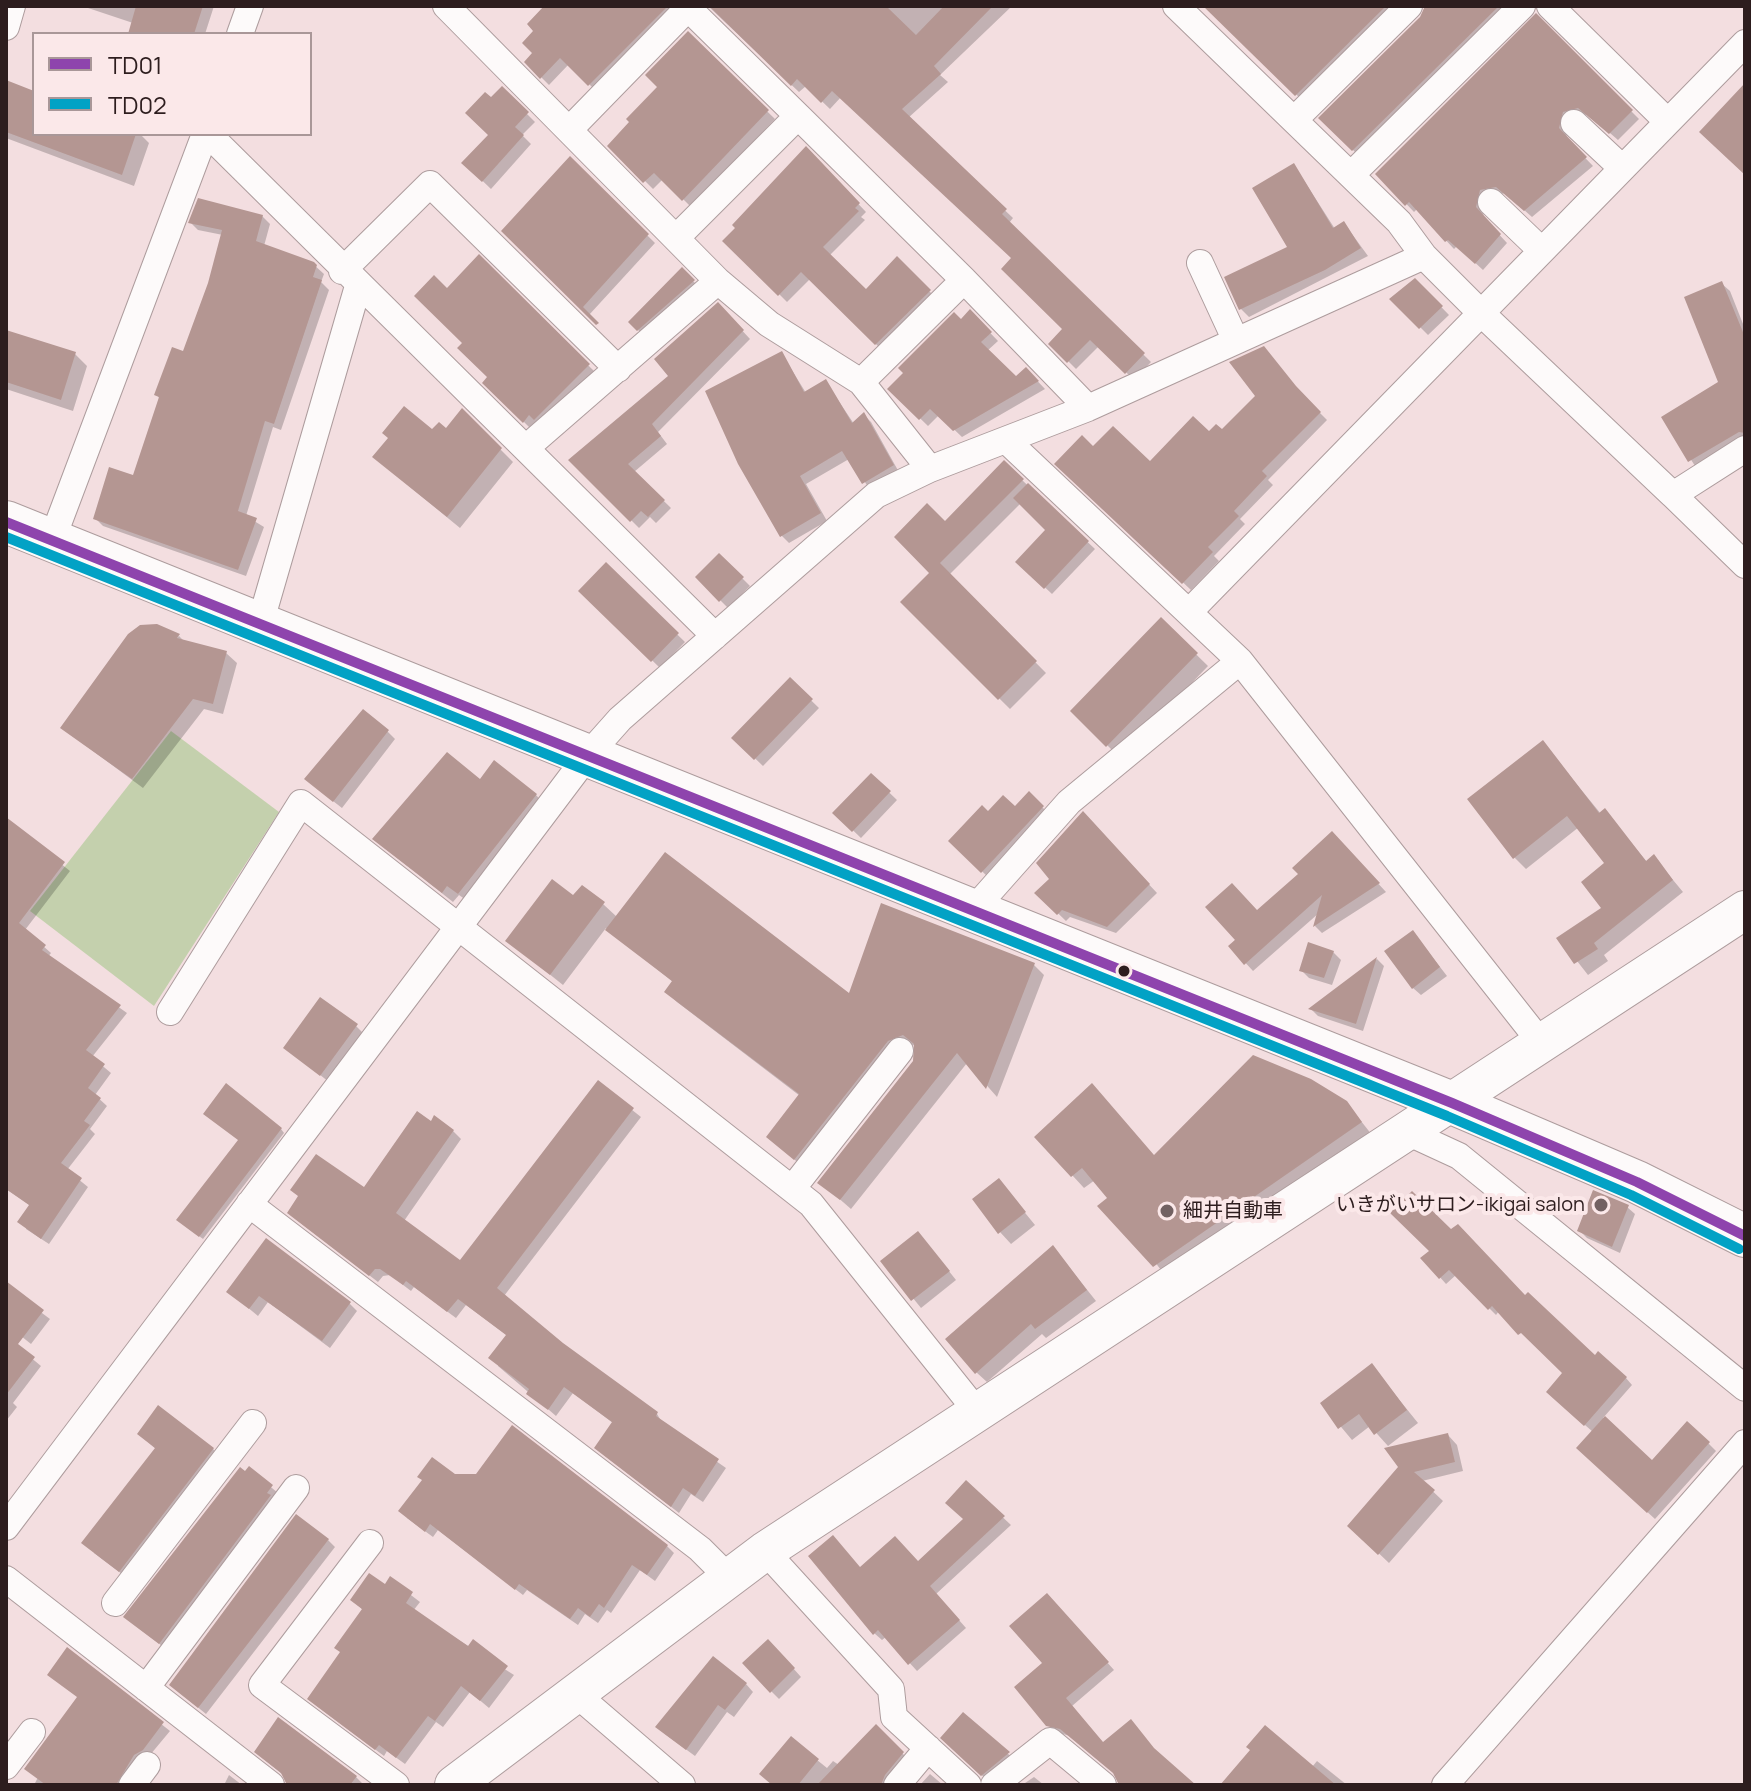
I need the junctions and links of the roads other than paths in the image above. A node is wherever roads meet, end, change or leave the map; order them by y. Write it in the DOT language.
graph roads {
  1 [pos="12,6"];
  2 [pos="250,6"];
  3 [pos="446,6"];
  4 [pos="1409,6"];
  5 [pos="1522,6"];
  6 [pos="1178,7"];
  7 [pos="1566,11"];
  8 [pos="6,27"];
  9 [pos="241,32"];
  10 [pos="1745,43"];
  11 [pos="798,116"];
  12 [pos="1294,120"];
  13 [pos="1668,122"];
  14 [pos="1574,123"];
  15 [pos="569,130"];
  16 [pos="206,136"];
  17 [pos="209,136"];
  18 [pos="1622,168"];
  19 [pos="1351,175"];
  20 [pos="1491,202"];
  21 [pos="676,238"];
  22 [pos="1541,250"];
  23 [pos="1424,256"];
  24 [pos="1200,263"];
  25 [pos="350,278"];
  26 [pos="964,280"];
  27 [pos="718,281"];
  28 [pos="1480,312"];
  29 [pos="1236,341"];
  30 [pos="618,369"];
  31 [pos="861,382"];
  32 [pos="1088,408"];
  33 [pos="1006,440"];
  34 [pos="527,447"];
  35 [pos="1745,449"];
  36 [pos="930,469"];
  37 [pos="1673,495"];
  38 [pos="6,522"];
  39 [pos="52,540"];
  40 [pos="1745,565"];
  41 [pos="1189,612"];
  42 [pos="260,624"];
  43 [pos="715,636"];
  44 [pos="1240,661"];
  45 [pos="588,755"];
  46 [pos="974,909"];
  47 [pos="1745,910"];
  48 [pos="459,930"];
  49 [pos="170,1012"];
  50 [pos="1542,1044"];
  51 [pos="900,1051"];
  52 [pos="1452,1103"];
  53 [pos="1407,1132"];
  54 [pos="792,1189"];
  55 [pos="249,1204"];
  56 [pos="1745,1236"];
  57 [pos="1745,1388"];
  58 [pos="979,1414"];
  59 [pos="253,1423"];
  60 [pos="1745,1444"];
  61 [pos="296,1488"];
  62 [pos="6,1527"];
  63 [pos="370,1543"];
  64 [pos="765,1551"];
  65 [pos="728,1577"];
  66 [pos="6,1579"];
  67 [pos="115,1603"];
  68 [pos="146,1688"];
  69 [pos="576,1694"];
  70 [pos="32,1732"];
  71 [pos="928,1748"];
  72 [pos="6,1766"];
  73 [pos="474,1779"];
  74 [pos="271,1785"];
  75 [pos="396,1785"];
  76 [pos="682,1785"];
  77 [pos="897,1785"];
  78 [pos="968,1785"];
  79 [pos="994,1785"];
  80 [pos="1103,1785"];
  81 [pos="1445,1785"];
  1 -- 8 [label="street"];
  2 -- 9 [label="street"];
  3 -- 15 [label="street"];
  4 -- 12 [label="street"];
  5 -- 19 [label="street"];
  6 -- 12 [label="street"];
  7 -- 13 [label="street"];
  10 -- 13 [label="street"];
  11 -- 15 [label="street"];
  11 -- 21 [label="street"];
  11 -- 26 [label="street"];
  12 -- 19 [label="street"];
  13 -- 18 [label="street"];
  14 -- 18 [label="street"];
  15 -- 21 [label="street"];
  16 -- 39 [label="street"];
  17 -- 25 [label="street"];
  18 -- 22 [label="street"];
  19 -- 23 [label="street"];
  20 -- 22 [label="street"];
  21 -- 27 [label="street"];
  22 -- 28 [label="street"];
  23 -- 28 [label="street"];
  23 -- 29 [label="street"];
  24 -- 29 [label="street"];
  25 -- 30 [label="street"];
  25 -- 34 [label="street"];
  25 -- 42 [label="street"];
  26 -- 31 [label="street"];
  26 -- 32 [label="street"];
  27 -- 30 [label="street"];
  27 -- 31 [label="street"];
  28 -- 37 [label="street"];
  28 -- 41 [label="street"];
  29 -- 32 [label="street"];
  30 -- 34 [label="street"];
  31 -- 36 [label="street"];
  32 -- 33 [label="street"];
  33 -- 36 [label="street"];
  33 -- 41 [label="street"];
  34 -- 43 [label="street"];
  35 -- 37 [label="street"];
  36 -- 43 [label="street"];
  37 -- 40 [label="street"];
  38 -- 39 [label="main road"];
  39 -- 42 [label="main road"];
  41 -- 44 [label="street"];
  42 -- 45 [label="main road"];
  43 -- 45 [label="street"];
  44 -- 46 [label="street"];
  44 -- 50 [label="street"];
  45 -- 46 [label="main road"];
  45 -- 48 [label="street"];
  46 -- 52 [label="main road"];
  47 -- 50 [label="street"];
  48 -- 49 [label="street"];
  48 -- 54 [label="street"];
  48 -- 55 [label="street"];
  50 -- 52 [label="street"];
  51 -- 54 [label="street"];
  52 -- 53 [label="street"];
  52 -- 56 [label="main road"];
  53 -- 57 [label="street"];
  53 -- 58 [label="street"];
  54 -- 58 [label="street"];
  55 -- 62 [label="street"];
  55 -- 65 [label="street"];
  58 -- 64 [label="street"];
  59 -- 67 [label="street"];
  60 -- 81 [label="street"];
  61 -- 68 [label="street"];
  63 -- 75 [label="street"];
  64 -- 65 [label="street"];
  64 -- 71 [label="street"];
  65 -- 69 [label="street"];
  66 -- 68 [label="street"];
  68 -- 74 [label="street"];
  69 -- 73 [label="street"];
  69 -- 76 [label="street"];
  70 -- 72 [label="street"];
  71 -- 77 [label="street"];
  71 -- 78 [label="street"];
  79 -- 80 [label="street"];
}
